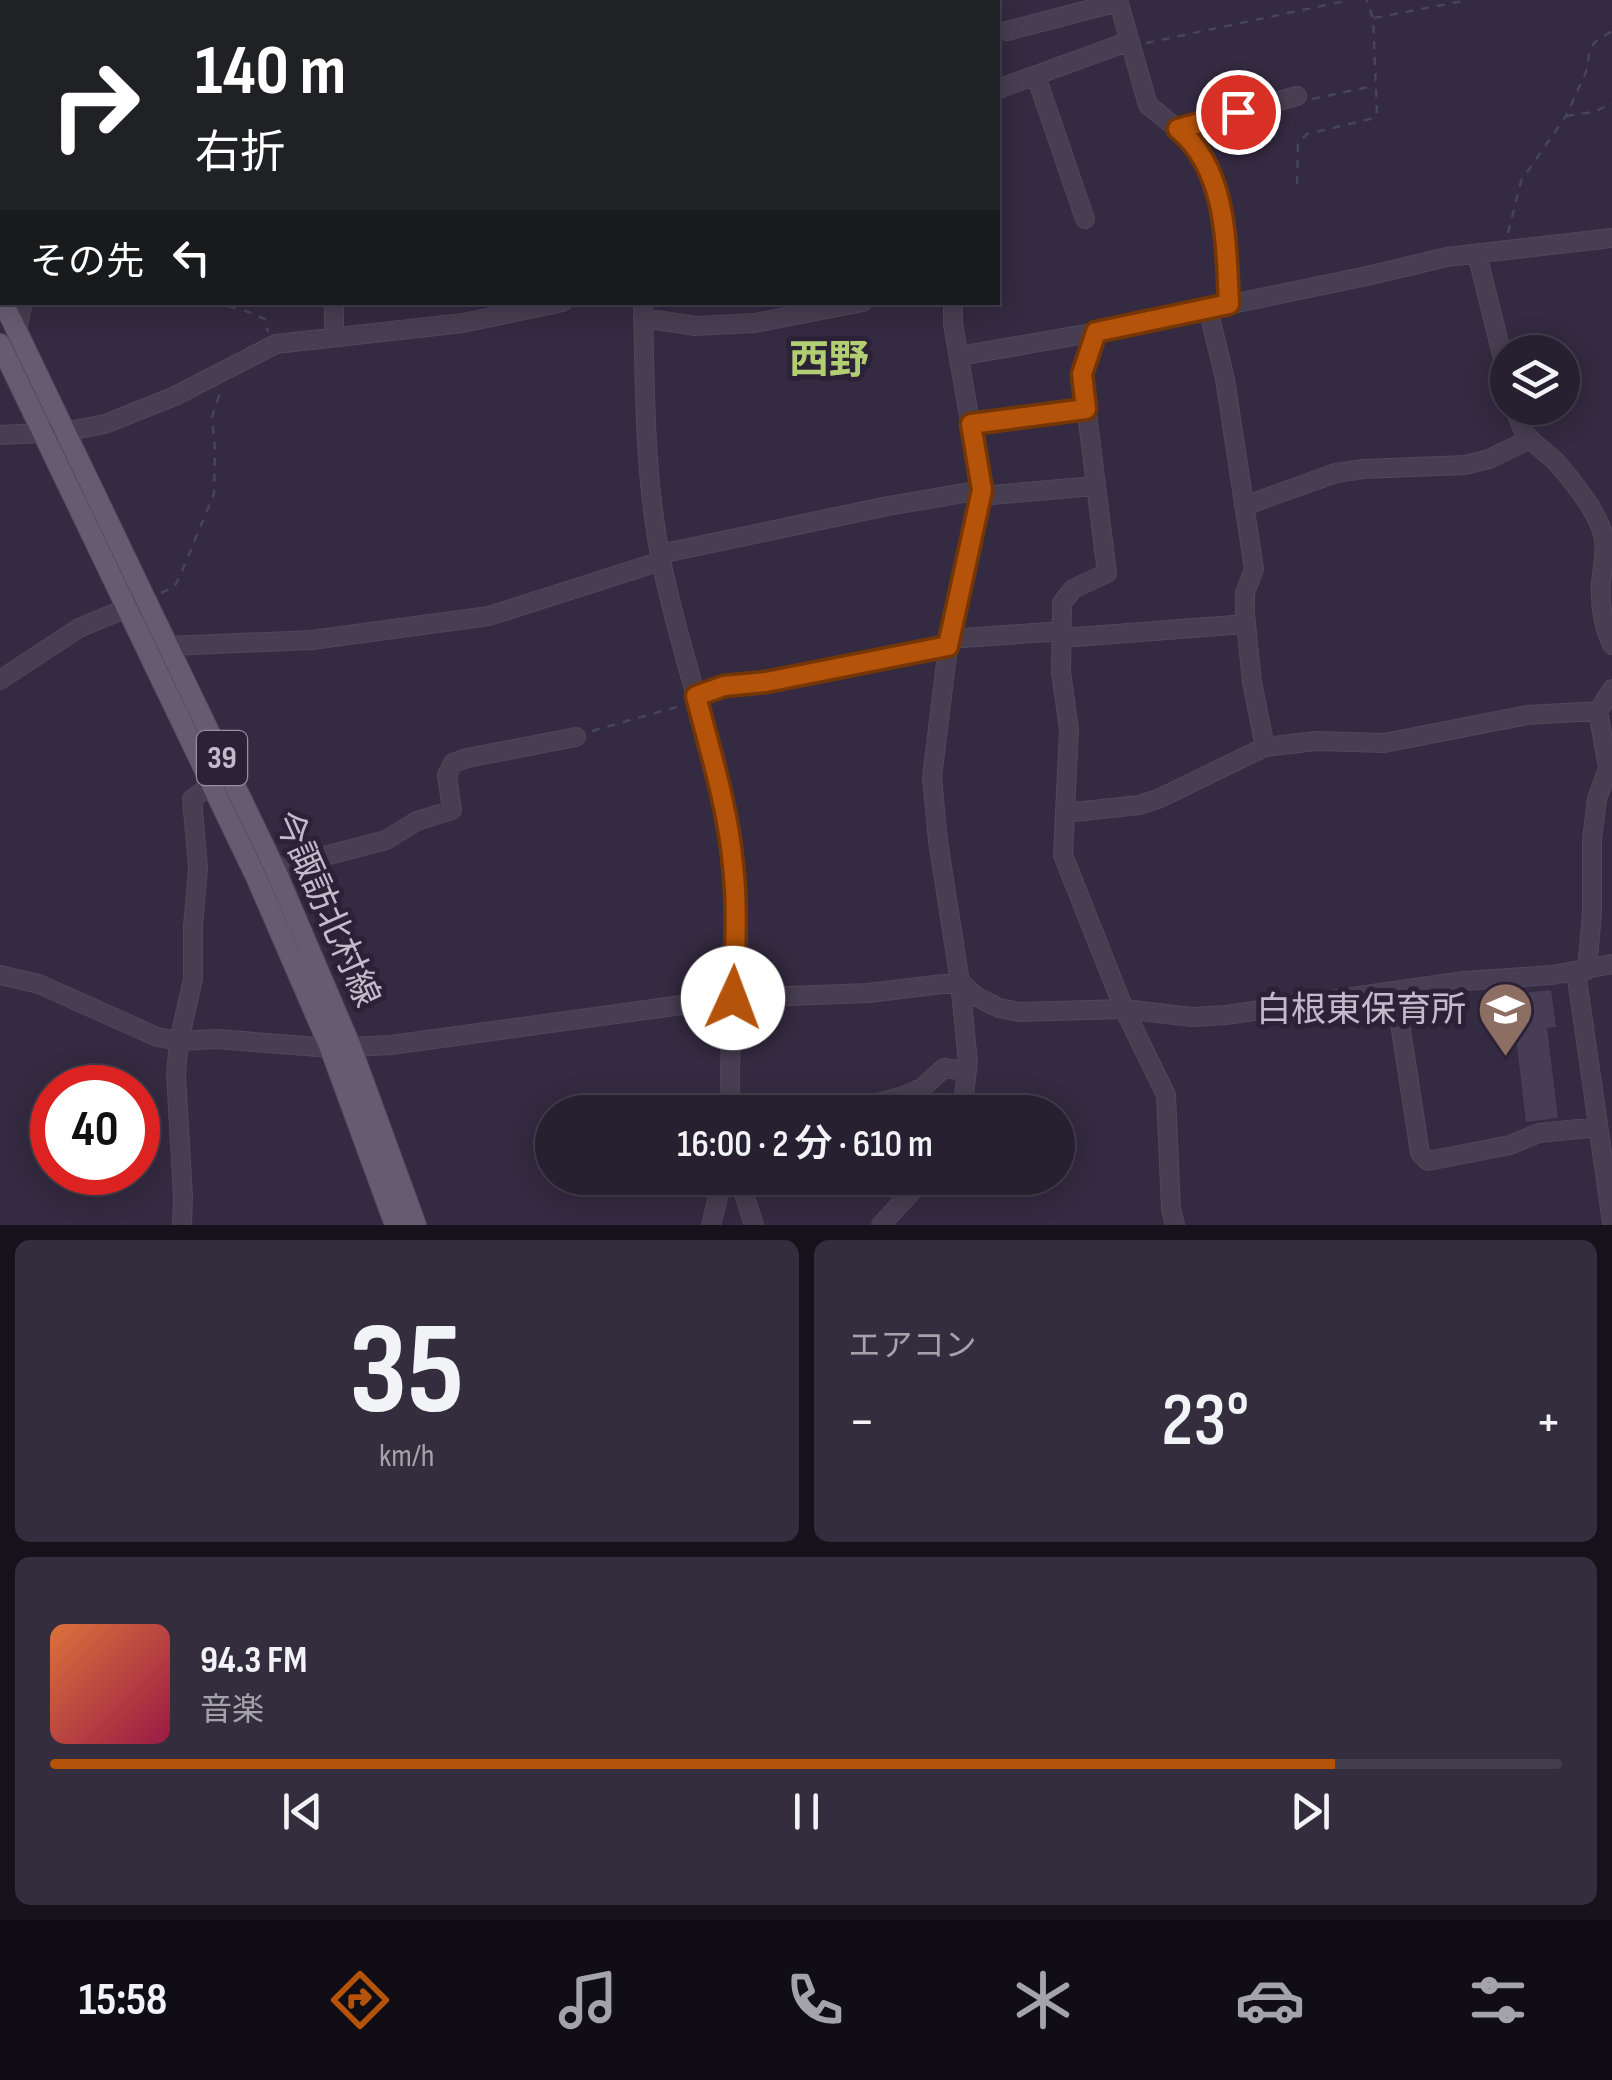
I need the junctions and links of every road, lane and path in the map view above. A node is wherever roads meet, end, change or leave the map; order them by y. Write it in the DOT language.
graph roads {
  1 [pos="1350,0"];
  2 [pos="1367,0"];
  3 [pos="1468,0"];
  4 [pos="1118,1"];
  5 [pos="1373,19"];
  6 [pos="1612,30"];
  7 [pos="1007,31"];
  8 [pos="1131,44"];
  9 [pos="1036,76"];
  10 [pos="1374,86"];
  11 [pos="1000,88"];
  12 [pos="1297,96"];
  13 [pos="1612,103"];
  14 [pos="1566,116"];
  15 [pos="1178,129"];
  16 [pos="1297,184"];
  17 [pos="1084,219"];
  18 [pos="1612,238"];
  19 [pos="1503,251"];
  20 [pos="1476,254"];
  21 [pos="1229,304"];
  22 [pos="4,305"];
  23 [pos="22,305"];
  24 [pos="225,305"];
  25 [pos="334,305"];
  26 [pos="549,305"];
  27 [pos="848,305"];
  28 [pos="953,305"];
  29 [pos="1208,309"];
  30 [pos="643,310"];
  31 [pos="17,330"];
  32 [pos="1096,332"];
  33 [pos="1497,335"];
  34 [pos="334,336"];
  35 [pos="0,344"];
  36 [pos="271,346"];
  37 [pos="959,356"];
  38 [pos="229,366"];
  39 [pos="1086,409"];
  40 [pos="971,424"];
  41 [pos="1521,425"];
  42 [pos="64,432"];
  43 [pos="42,433"];
  44 [pos="0,435"];
  45 [pos="1530,439"];
  46 [pos="1094,486"];
  47 [pos="982,493"];
  48 [pos="1244,506"];
  49 [pos="1605,521"];
  50 [pos="660,557"];
  51 [pos="137,605"];
  52 [pos="1246,624"];
  53 [pos="1062,635"];
  54 [pos="948,643"];
  55 [pos="1612,645"];
  56 [pos="168,646"];
  57 [pos="0,680"];
  58 [pos="1612,689"];
  59 [pos="697,699"];
  60 [pos="1598,711"];
  61 [pos="576,737"];
  62 [pos="1266,747"];
  63 [pos="212,784"];
  64 [pos="1065,812"];
  65 [pos="275,869"];
  66 [pos="1612,964"];
  67 [pos="1581,971"];
  68 [pos="0,975"];
  69 [pos="960,982"];
  70 [pos="1395,991"];
  71 [pos="733,998"];
  72 [pos="1124,1009"];
  73 [pos="179,1041"];
  74 [pos="340,1047"];
  75 [pos="967,1071"];
  76 [pos="731,1095"];
  77 [pos="906,1095"];
  78 [pos="964,1095"];
  79 [pos="1603,1129"];
  80 [pos="718,1195"];
  81 [pos="744,1195"];
  82 [pos="908,1195"];
  83 [pos="900,1204"];
  84 [pos="1612,1222"];
  85 [pos="182,1225"];
  86 [pos="395,1225"];
  87 [pos="416,1225"];
  88 [pos="711,1225"];
  89 [pos="754,1225"];
  90 [pos="881,1225"];
  91 [pos="903,1225"];
  92 [pos="1175,1225"];
  1 -- 8 [label="path"];
  2 -- 5 [label="path"];
  3 -- 5 [label="path"];
  4 -- 7 [label="street"];
  4 -- 8 [label="street"];
  5 -- 10 [label="path"];
  6 -- 14 [label="path"];
  8 -- 9 [label="street"];
  8 -- 15 [label="street"];
  9 -- 11 [label="street"];
  9 -- 17 [label="street"];
  10 -- 12 [label="path"];
  10 -- 16 [label="path"];
  12 -- 15 [label="street"];
  13 -- 14 [label="path"];
  14 -- 19 [label="path"];
  15 -- 21 [label="street"];
  18 -- 19 [label="street"];
  19 -- 20 [label="street"];
  20 -- 21 [label="street"];
  20 -- 33 [label="street"];
  21 -- 29 [label="street"];
  22 -- 31 [label="main road, 今諏訪北村線 / 39"];
  23 -- 31 [label="street"];
  24 -- 36 [label="path"];
  25 -- 34 [label="street"];
  26 -- 34 [label="street"];
  27 -- 30 [label="street"];
  28 -- 37 [label="street"];
  29 -- 32 [label="street"];
  29 -- 48 [label="street"];
  30 -- 50 [label="street"];
  31 -- 42 [label="main road, 今諏訪北村線 / 39"];
  32 -- 37 [label="street"];
  32 -- 39 [label="street"];
  34 -- 36 [label="street"];
  35 -- 43 [label="main road, 今諏訪北村線 / 39"];
  36 -- 38 [label="street"];
  37 -- 40 [label="street"];
  38 -- 42 [label="street"];
  38 -- 51 [label="path"];
  39 -- 40 [label="street"];
  39 -- 46 [label="street"];
  40 -- 47 [label="street"];
  41 -- 45 [label="street"];
  42 -- 43 [label="street"];
  42 -- 51 [label="main road, 今諏訪北村線 / 39"];
  43 -- 44 [label="street"];
  43 -- 51 [label="main road, 今諏訪北村線 / 39"];
  45 -- 48 [label="street"];
  45 -- 49 [label="street"];
  46 -- 47 [label="street"];
  46 -- 53 [label="street"];
  47 -- 50 [label="street"];
  47 -- 54 [label="street"];
  48 -- 52 [label="street"];
  49 -- 55 [label="street"];
  50 -- 56 [label="street"];
  50 -- 59 [label="street"];
  51 -- 56 [label="main road, 今諏訪北村線 / 39"];
  51 -- 57 [label="street"];
  51 -- 63 [label="main road, 今諏訪北村線 / 39"];
  52 -- 53 [label="street"];
  52 -- 62 [label="street"];
  53 -- 54 [label="street"];
  53 -- 64 [label="street"];
  54 -- 59 [label="street"];
  54 -- 69 [label="street"];
  56 -- 65 [label="main road, 今諏訪北村線 / 39"];
  58 -- 60 [label="street"];
  59 -- 61 [label="path"];
  59 -- 71 [label="street"];
  60 -- 62 [label="street"];
  60 -- 67 [label="street"];
  61 -- 65 [label="street"];
  62 -- 64 [label="street"];
  63 -- 73 [label="street"];
  63 -- 74 [label="main road, 今諏訪北村線 / 39"];
  64 -- 72 [label="street"];
  65 -- 74 [label="main road, 今諏訪北村線 / 39"];
  66 -- 67 [label="street"];
  67 -- 70 [label="street"];
  67 -- 79 [label="street"];
  68 -- 73 [label="street"];
  69 -- 71 [label="street"];
  69 -- 72 [label="street"];
  69 -- 75 [label="street"];
  70 -- 72 [label="street"];
  70 -- 79 [label="street"];
  71 -- 74 [label="street"];
  71 -- 76 [label="street"];
  72 -- 92 [label="street"];
  73 -- 74 [label="street"];
  73 -- 85 [label="street"];
  74 -- 86 [label="main road, 今諏訪北村線 / 39"];
  74 -- 87 [label="main road, 今諏訪北村線 / 39"];
  75 -- 77 [label="street"];
  75 -- 78 [label="street"];
  79 -- 84 [label="street"];
  80 -- 88 [label="street"];
  81 -- 89 [label="street"];
  82 -- 83 [label="street"];
  83 -- 90 [label="street"];
  83 -- 91 [label="street"];
}
